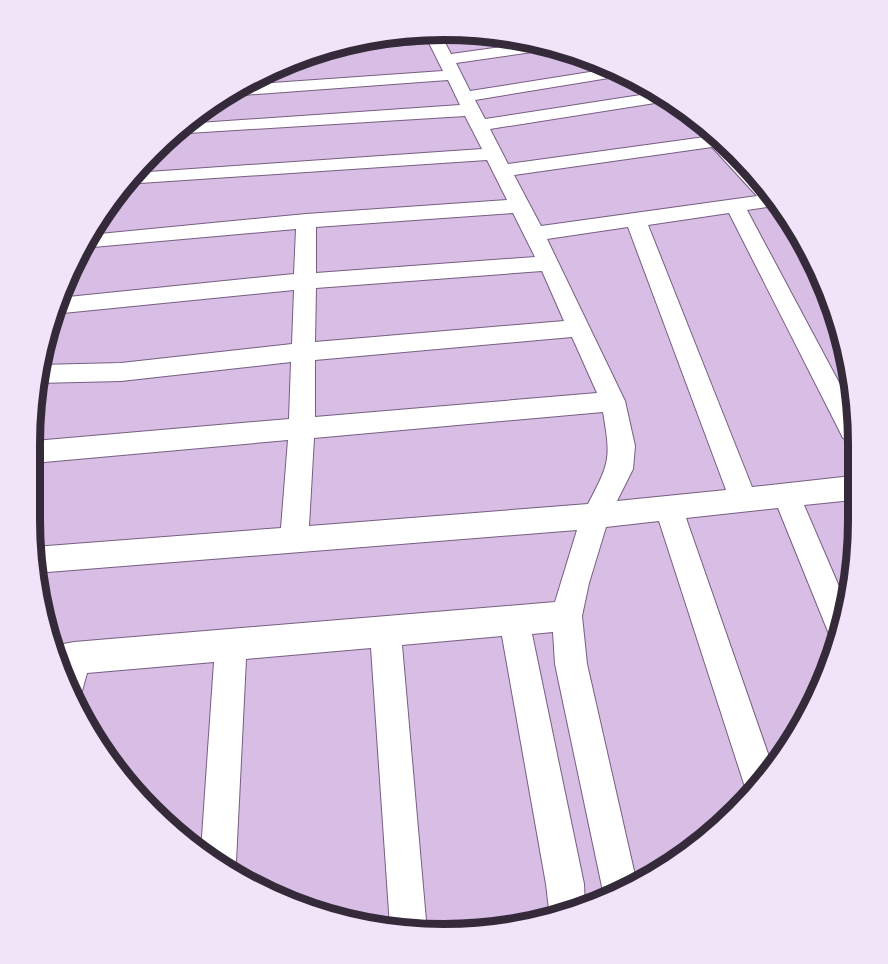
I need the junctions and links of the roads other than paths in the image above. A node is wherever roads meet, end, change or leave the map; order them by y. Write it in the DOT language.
graph roads {
  1 [pos="358,50"];
  2 [pos="532,50"];
  3 [pos="601,73"];
  4 [pos="454,77"];
  5 [pos="250,91"];
  6 [pos="644,94"];
  7 [pos="195,127"];
  8 [pos="705,137"];
  9 [pos="498,163"];
  10 [pos="141,178"];
  11 [pos="766,201"];
  12 [pos="520,206"];
  13 [pos="735,206"];
  14 [pos="636,220"];
  15 [pos="306,221"];
  16 [pos="534,234"];
  17 [pos="96,241"];
  18 [pos="549,263"];
  19 [pos="305,281"];
  20 [pos="65,305"];
  21 [pos="578,328"];
  22 [pos="303,352"];
  23 [pos="47,375"];
  24 [pos="613,401"];
  25 [pos="847,422"];
  26 [pos="302,430"];
  27 [pos="40,451"];
  28 [pos="848,489"];
  29 [pos="786,495"];
  30 [pos="743,500"];
  31 [pos="669,508"];
  32 [pos="596,516"];
  33 [pos="294,540"];
  34 [pos="42,559"];
  35 [pos="836,614"];
  36 [pos="567,616"];
  37 [pos="514,620"];
  38 [pos="385,632"];
  39 [pos="231,645"];
  40 [pos="66,659"];
  41 [pos="758,774"];
  42 [pos="218,854"];
  43 [pos="618,884"];
  44 [pos="566,904"];
  45 [pos="408,922"];
  1 -- 4 [label="street"];
  2 -- 4 [label="street"];
  3 -- 4 [label="street"];
  4 -- 5 [label="street"];
  4 -- 6 [label="street"];
  4 -- 7 [label="street"];
  4 -- 9 [label="street"];
  8 -- 9 [label="street"];
  9 -- 10 [label="street"];
  9 -- 12 [label="street"];
  11 -- 13 [label="street"];
  12 -- 15 [label="street"];
  12 -- 16 [label="street"];
  13 -- 14 [label="street"];
  13 -- 25 [label="street"];
  14 -- 16 [label="street"];
  14 -- 30 [label="street"];
  15 -- 17 [label="street"];
  15 -- 19 [label="street"];
  16 -- 18 [label="street"];
  18 -- 19 [label="street"];
  18 -- 21 [label="street"];
  19 -- 20 [label="street"];
  19 -- 22 [label="street"];
  21 -- 22 [label="street"];
  21 -- 24 [label="street"];
  22 -- 23 [label="street"];
  22 -- 26 [label="street"];
  24 -- 26 [label="street"];
  24 -- 32 [label="street"];
  26 -- 27 [label="street"];
  26 -- 33 [label="street"];
  28 -- 29 [label="street"];
  29 -- 30 [label="street"];
  29 -- 35 [label="street"];
  30 -- 31 [label="street"];
  31 -- 32 [label="street"];
  31 -- 41 [label="street"];
  32 -- 33 [label="street"];
  32 -- 36 [label="street"];
  33 -- 34 [label="street"];
  36 -- 37 [label="street"];
  36 -- 43 [label="street"];
  37 -- 38 [label="street"];
  37 -- 44 [label="street"];
  38 -- 39 [label="street"];
  38 -- 45 [label="street"];
  39 -- 40 [label="street"];
  39 -- 42 [label="street"];
}
